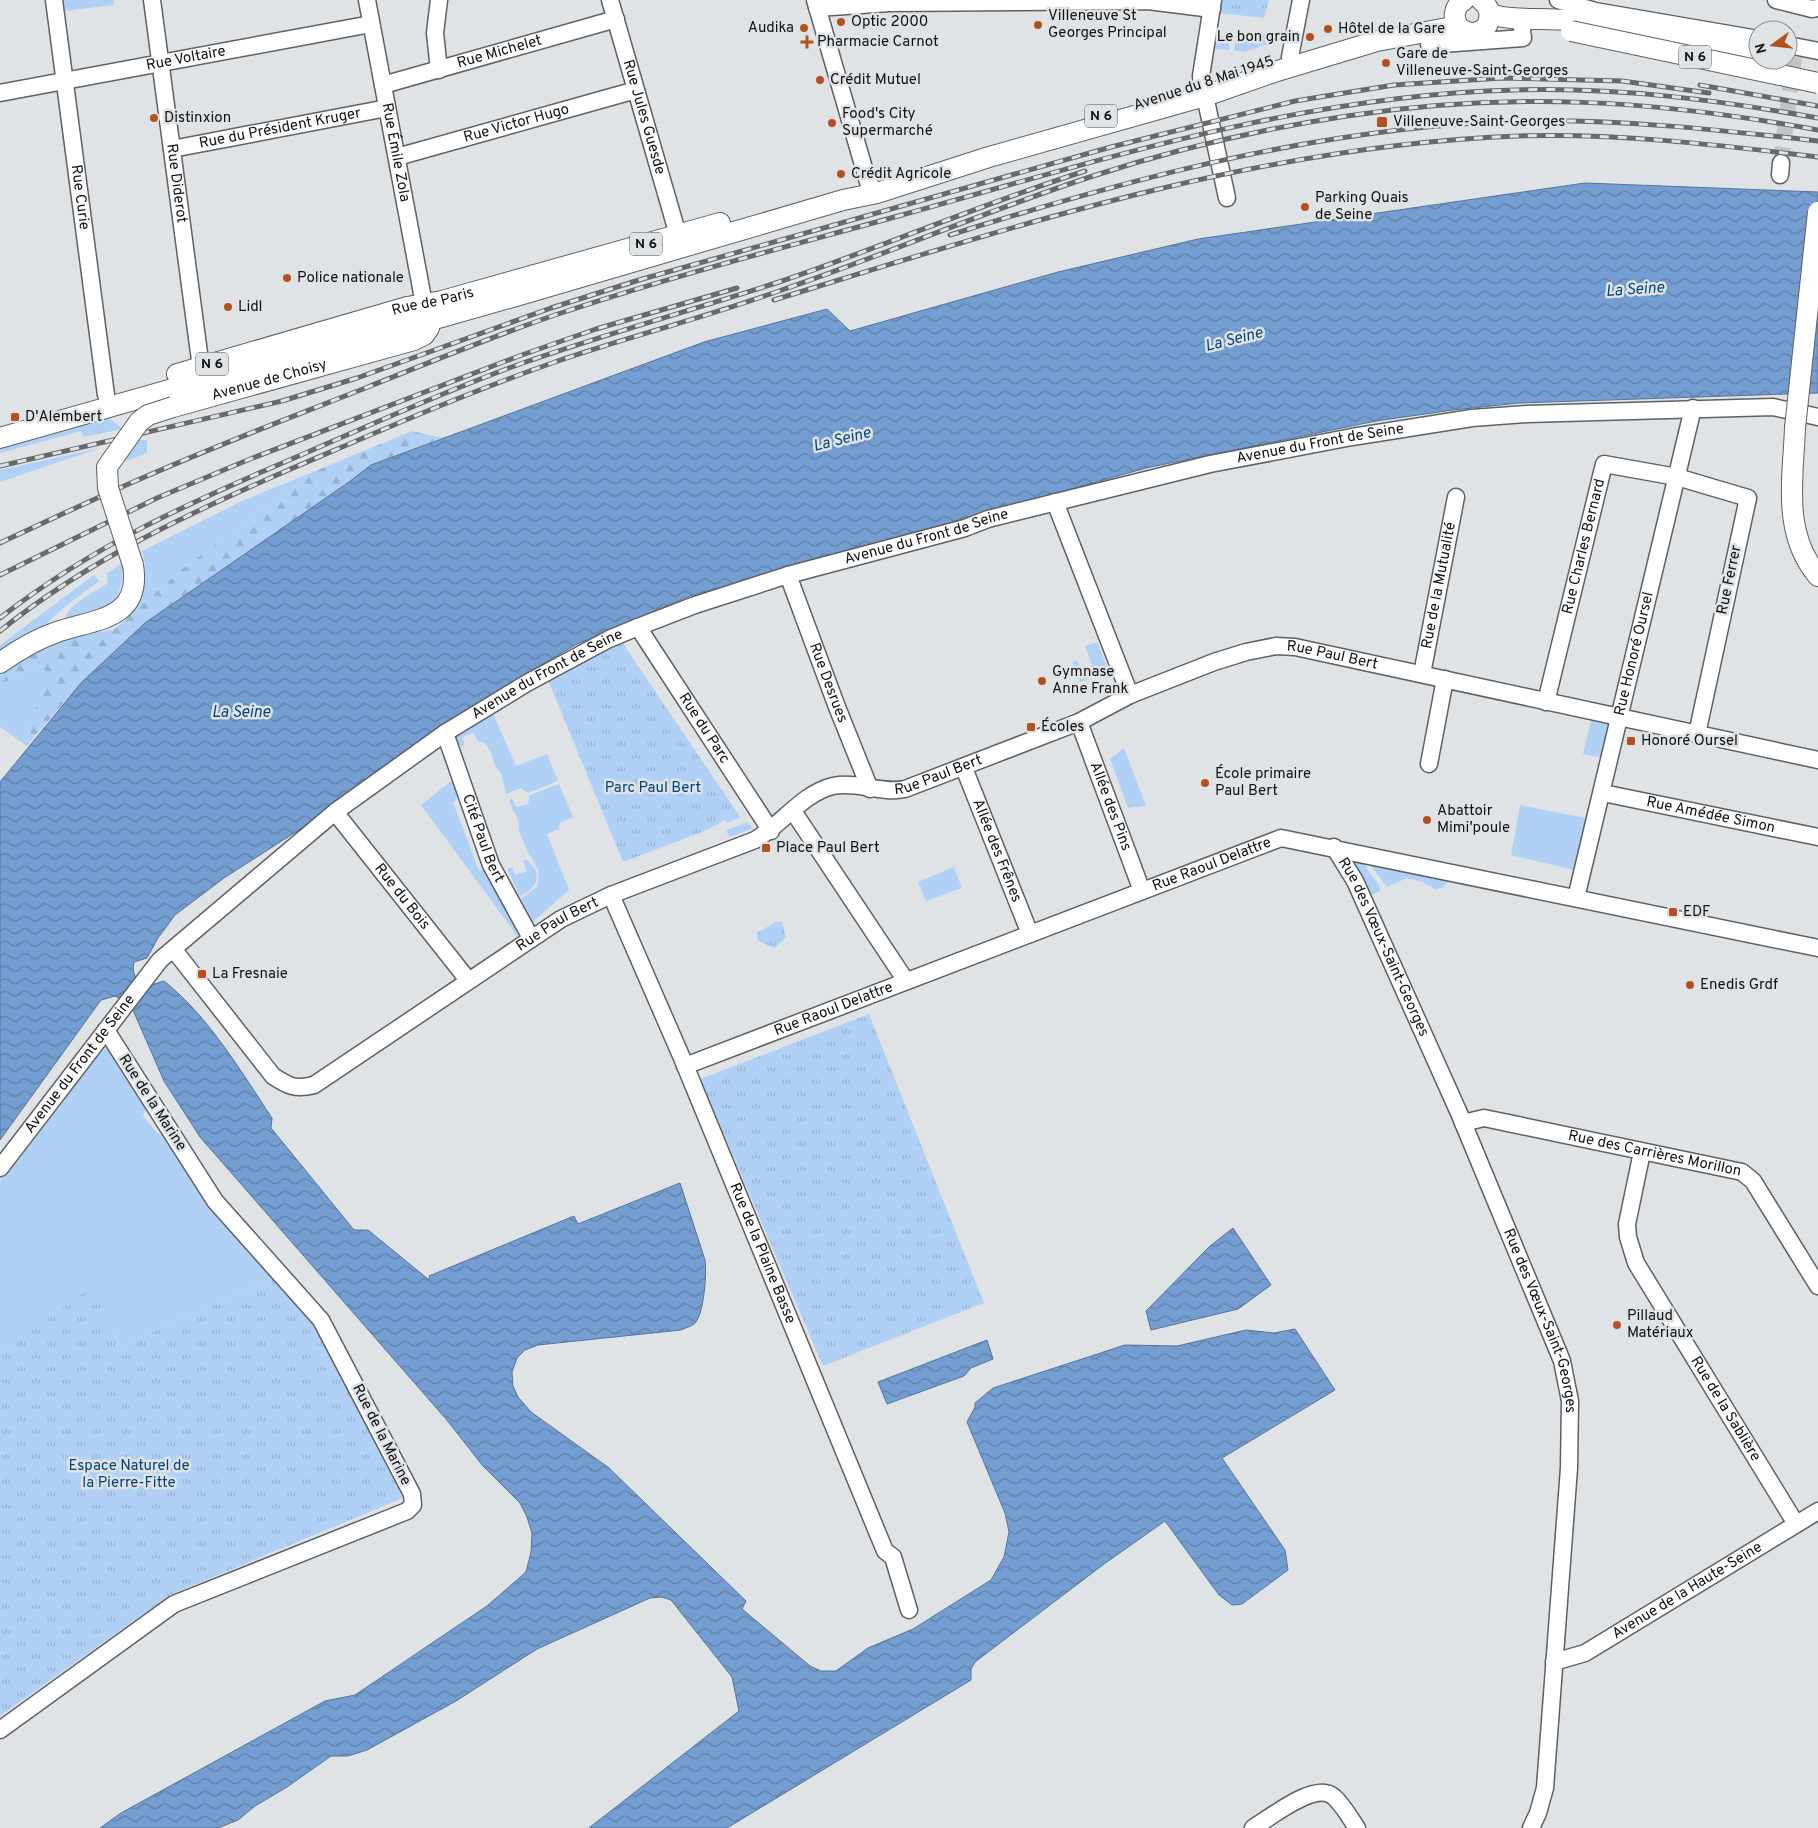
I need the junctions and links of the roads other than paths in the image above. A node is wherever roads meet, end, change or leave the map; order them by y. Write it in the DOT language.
graph roads {
  1 [pos="54,0"];
  2 [pos="152,0"];
  3 [pos="367,0"];
  4 [pos="439,0"];
  5 [pos="610,0"];
  6 [pos="1301,0"];
  7 [pos="1558,0"];
  8 [pos="1778,0"];
  9 [pos="816,4"];
  10 [pos="1584,4"];
  11 [pos="1212,5"];
  12 [pos="1488,5"];
  13 [pos="1818,8"];
  14 [pos="616,19"];
  15 [pos="372,24"];
  16 [pos="1465,24"];
  17 [pos="1526,26"];
  18 [pos="1748,36"];
  19 [pos="1429,45"];
  20 [pos="1798,50"];
  21 [pos="1818,51"];
  22 [pos="1748,55"];
  23 [pos="1290,57"];
  24 [pos="159,64"];
  25 [pos="1798,65"];
  26 [pos="1818,69"];
  27 [pos="439,70"];
  28 [pos="64,82"];
  29 [pos="1818,83"];
  30 [pos="383,85"];
  31 [pos="636,90"];
  32 [pos="1203,92"];
  33 [pos="0,93"];
  34 [pos="387,108"];
  35 [pos="172,149"];
  36 [pos="396,157"];
  37 [pos="872,188"];
  38 [pos="1227,198"];
  39 [pos="1818,212"];
  40 [pos="792,215"];
  41 [pos="678,235"];
  42 [pos="426,312"];
  43 [pos="201,368"];
  44 [pos="106,395"];
  45 [pos="1693,408"];
  46 [pos="1818,417"];
  47 [pos="0,426"];
  48 [pos="0,438"];
  49 [pos="1677,477"];
  50 [pos="1456,498"];
  51 [pos="1055,502"];
  52 [pos="788,575"];
  53 [pos="1818,576"];
  54 [pos="638,627"];
  55 [pos="0,663"];
  56 [pos="1422,674"];
  57 [pos="1445,679"];
  58 [pos="1130,695"];
  59 [pos="1546,702"];
  60 [pos="1618,716"];
  61 [pos="1078,722"];
  62 [pos="445,733"];
  63 [pos="1696,734"];
  64 [pos="1818,760"];
  65 [pos="1429,764"];
  66 [pos="964,768"];
  67 [pos="870,789"];
  68 [pos="1603,792"];
  69 [pos="793,811"];
  70 [pos="335,812"];
  71 [pos="771,831"];
  72 [pos="1818,837"];
  73 [pos="1334,847"];
  74 [pos="1142,890"];
  75 [pos="611,895"];
  76 [pos="1576,898"];
  77 [pos="1030,934"];
  78 [pos="532,938"];
  79 [pos="1818,948"];
  80 [pos="174,950"];
  81 [pos="468,980"];
  82 [pos="906,981"];
  83 [pos="106,1030"];
  84 [pos="685,1066"];
  85 [pos="1462,1123"];
  86 [pos="1642,1152"];
  87 [pos="0,1168"];
  88 [pos="1818,1286"];
  89 [pos="1818,1511"];
  90 [pos="1796,1524"];
  91 [pos="909,1610"];
  92 [pos="1554,1662"];
  93 [pos="0,1730"];
  94 [pos="1253,1828"];
  95 [pos="1357,1828"];
  96 [pos="1531,1828"];
  1 -- 28 [label="street, Rue Curie"];
  2 -- 24 [label="street, Rue Diderot"];
  3 -- 15 [label="street, Rue Émile Zola"];
  4 -- 27 [label="street"];
  5 -- 14 [label="street, Rue Jules Guesde"];
  6 -- 23 [label="street"];
  7 -- 10 [label="street"];
  8 -- 13 [label="street"];
  9 -- 11 [label="street"];
  9 -- 37 [label="street"];
  10 -- 18 [label="street"];
  11 -- 32 [label="street"];
  12 -- 16 [label="main road, N 6"];
  12 -- 17 [label="main road, Avenue du 8 Mai 1945 / N 6"];
  14 -- 27 [label="street, Rue Michelet"];
  14 -- 31 [label="street, Rue Jules Guesde"];
  15 -- 24 [label="street, Rue Voltaire"];
  15 -- 30 [label="street, Rue Émile Zola"];
  16 -- 17 [label="main road, Avenue du 8 Mai 1945 / N 6"];
  16 -- 19 [label="street, Avenue du 8 Mai 1945 / N 6"];
  16 -- 23 [label="main road, Avenue du 8 Mai 1945 / N 6"];
  16 -- 32 [label="main road, Avenue du 8 Mai 1945 / N 6"];
  17 -- 22 [label="main road, Avenue du 8 Mai 1945 / N 6"];
  17 -- 29 [label="main road, Avenue du 8 Mai 1945 / N 6, bridge"];
  20 -- 21 [label="street"];
  23 -- 32 [label="main road, Avenue du 8 Mai 1945 / N 6"];
  24 -- 28 [label="street, Rue Voltaire"];
  24 -- 35 [label="street, Rue Diderot"];
  25 -- 26 [label="main road"];
  27 -- 30 [label="street, Rue Michelet"];
  28 -- 33 [label="street, Rue Voltaire"];
  28 -- 44 [label="street, Rue Curie"];
  30 -- 34 [label="street, Rue Émile Zola"];
  31 -- 36 [label="street, Rue Victor Hugo"];
  31 -- 41 [label="street, Rue Jules Guesde"];
  32 -- 37 [label="main road, Avenue du 8 Mai 1945 / N 6"];
  32 -- 38 [label="street"];
  34 -- 35 [label="street, Rue du Président Kruger"];
  34 -- 36 [label="street, Rue Émile Zola"];
  35 -- 43 [label="street, Rue Diderot"];
  36 -- 42 [label="street, Rue Émile Zola"];
  37 -- 40 [label="main road, Avenue du 8 Mai 1945 / N 6"];
  37 -- 41 [label="main road, Rue de Paris / N 6"];
  39 -- 53 [label="main road, bridge"];
  40 -- 42 [label="main road, Rue de Paris / N 6"];
  41 -- 42 [label="main road, Rue de Paris / N 6"];
  42 -- 43 [label="main road, Rue de Paris / N 6"];
  42 -- 48 [label="main road, Rue de Paris / N 6"];
  42 -- 55 [label="main road, Avenue de Choisy, bridge"];
  43 -- 44 [label="main road, Rue de Paris / N 6"];
  44 -- 47 [label="main road, Rue de Paris / N 6"];
  45 -- 46 [label="street, Avenue du Front de Seine"];
  45 -- 49 [label="street, Rue Honoré Oursel"];
  45 -- 51 [label="street, Avenue du Front de Seine"];
  49 -- 59 [label="street, Rue Charles Bernard"];
  49 -- 60 [label="street, Rue Honoré Oursel"];
  49 -- 63 [label="street, Rue Ferrer"];
  50 -- 56 [label="street, Rue de la Mutualité"];
  51 -- 52 [label="street, Avenue du Front de Seine"];
  51 -- 58 [label="street"];
  52 -- 54 [label="street, Avenue du Front de Seine"];
  52 -- 67 [label="street, Rue Desrues"];
  54 -- 62 [label="street, Avenue du Front de Seine"];
  54 -- 71 [label="street, Rue du Parc"];
  56 -- 57 [label="street, Rue Paul Bert"];
  56 -- 58 [label="street, Rue Paul Bert"];
  57 -- 59 [label="street, Rue Paul Bert"];
  57 -- 65 [label="street"];
  58 -- 61 [label="street, Rue Paul Bert"];
  59 -- 60 [label="street, Rue Paul Bert"];
  60 -- 63 [label="street, Rue Paul Bert"];
  60 -- 68 [label="street, Rue Honoré Oursel"];
  61 -- 66 [label="street, Rue Paul Bert"];
  61 -- 74 [label="street, Allée des Pins"];
  62 -- 70 [label="street, Avenue du Front de Seine"];
  62 -- 78 [label="street, Cité Paul Bert"];
  63 -- 64 [label="street, Rue Paul Bert"];
  66 -- 67 [label="street, Rue Paul Bert"];
  66 -- 77 [label="street, Allée des Frênes"];
  67 -- 69 [label="street, Rue Paul Bert"];
  68 -- 72 [label="street, Rue Amédée Simon"];
  68 -- 76 [label="street, Rue Honoré Oursel"];
  69 -- 71 [label="street, Rue Paul Bert"];
  69 -- 82 [label="street"];
  70 -- 80 [label="street, Avenue du Front de Seine"];
  70 -- 81 [label="street, Rue du Bois"];
  71 -- 75 [label="street, Rue Paul Bert"];
  73 -- 74 [label="street, Rue Raoul Delattre"];
  73 -- 76 [label="street, Rue Raoul Delattre"];
  73 -- 85 [label="street, Rue des Vœux-Saint-Georges"];
  74 -- 77 [label="street, Rue Raoul Delattre"];
  75 -- 78 [label="street, Rue Paul Bert"];
  75 -- 84 [label="street, Rue de la Plaine Basse"];
  76 -- 79 [label="street, Rue Raoul Delattre"];
  77 -- 82 [label="street, Rue Raoul Delattre"];
  78 -- 81 [label="street, Rue Paul Bert"];
  80 -- 81 [label="street, Rue Paul Bert"];
  80 -- 83 [label="street, Avenue du Front de Seine"];
  82 -- 84 [label="street, Rue Raoul Delattre"];
  83 -- 87 [label="street, Avenue du Front de Seine"];
  83 -- 93 [label="street, Rue de la Marine"];
  84 -- 91 [label="street, Rue de la Plaine Basse"];
  85 -- 86 [label="street, Rue des Carrières Morillon"];
  85 -- 92 [label="street, Rue des Vœux-Saint-Georges"];
  86 -- 88 [label="street, Rue des Carrières Morillon"];
  86 -- 90 [label="street, Rue de la Sablière"];
  89 -- 90 [label="street, Avenue de la Haute-Seine"];
  90 -- 92 [label="street, Avenue de la Haute-Seine"];
  92 -- 96 [label="street, Rue des Vœux-Saint-Georges"];
  94 -- 95 [label="street"];
}
